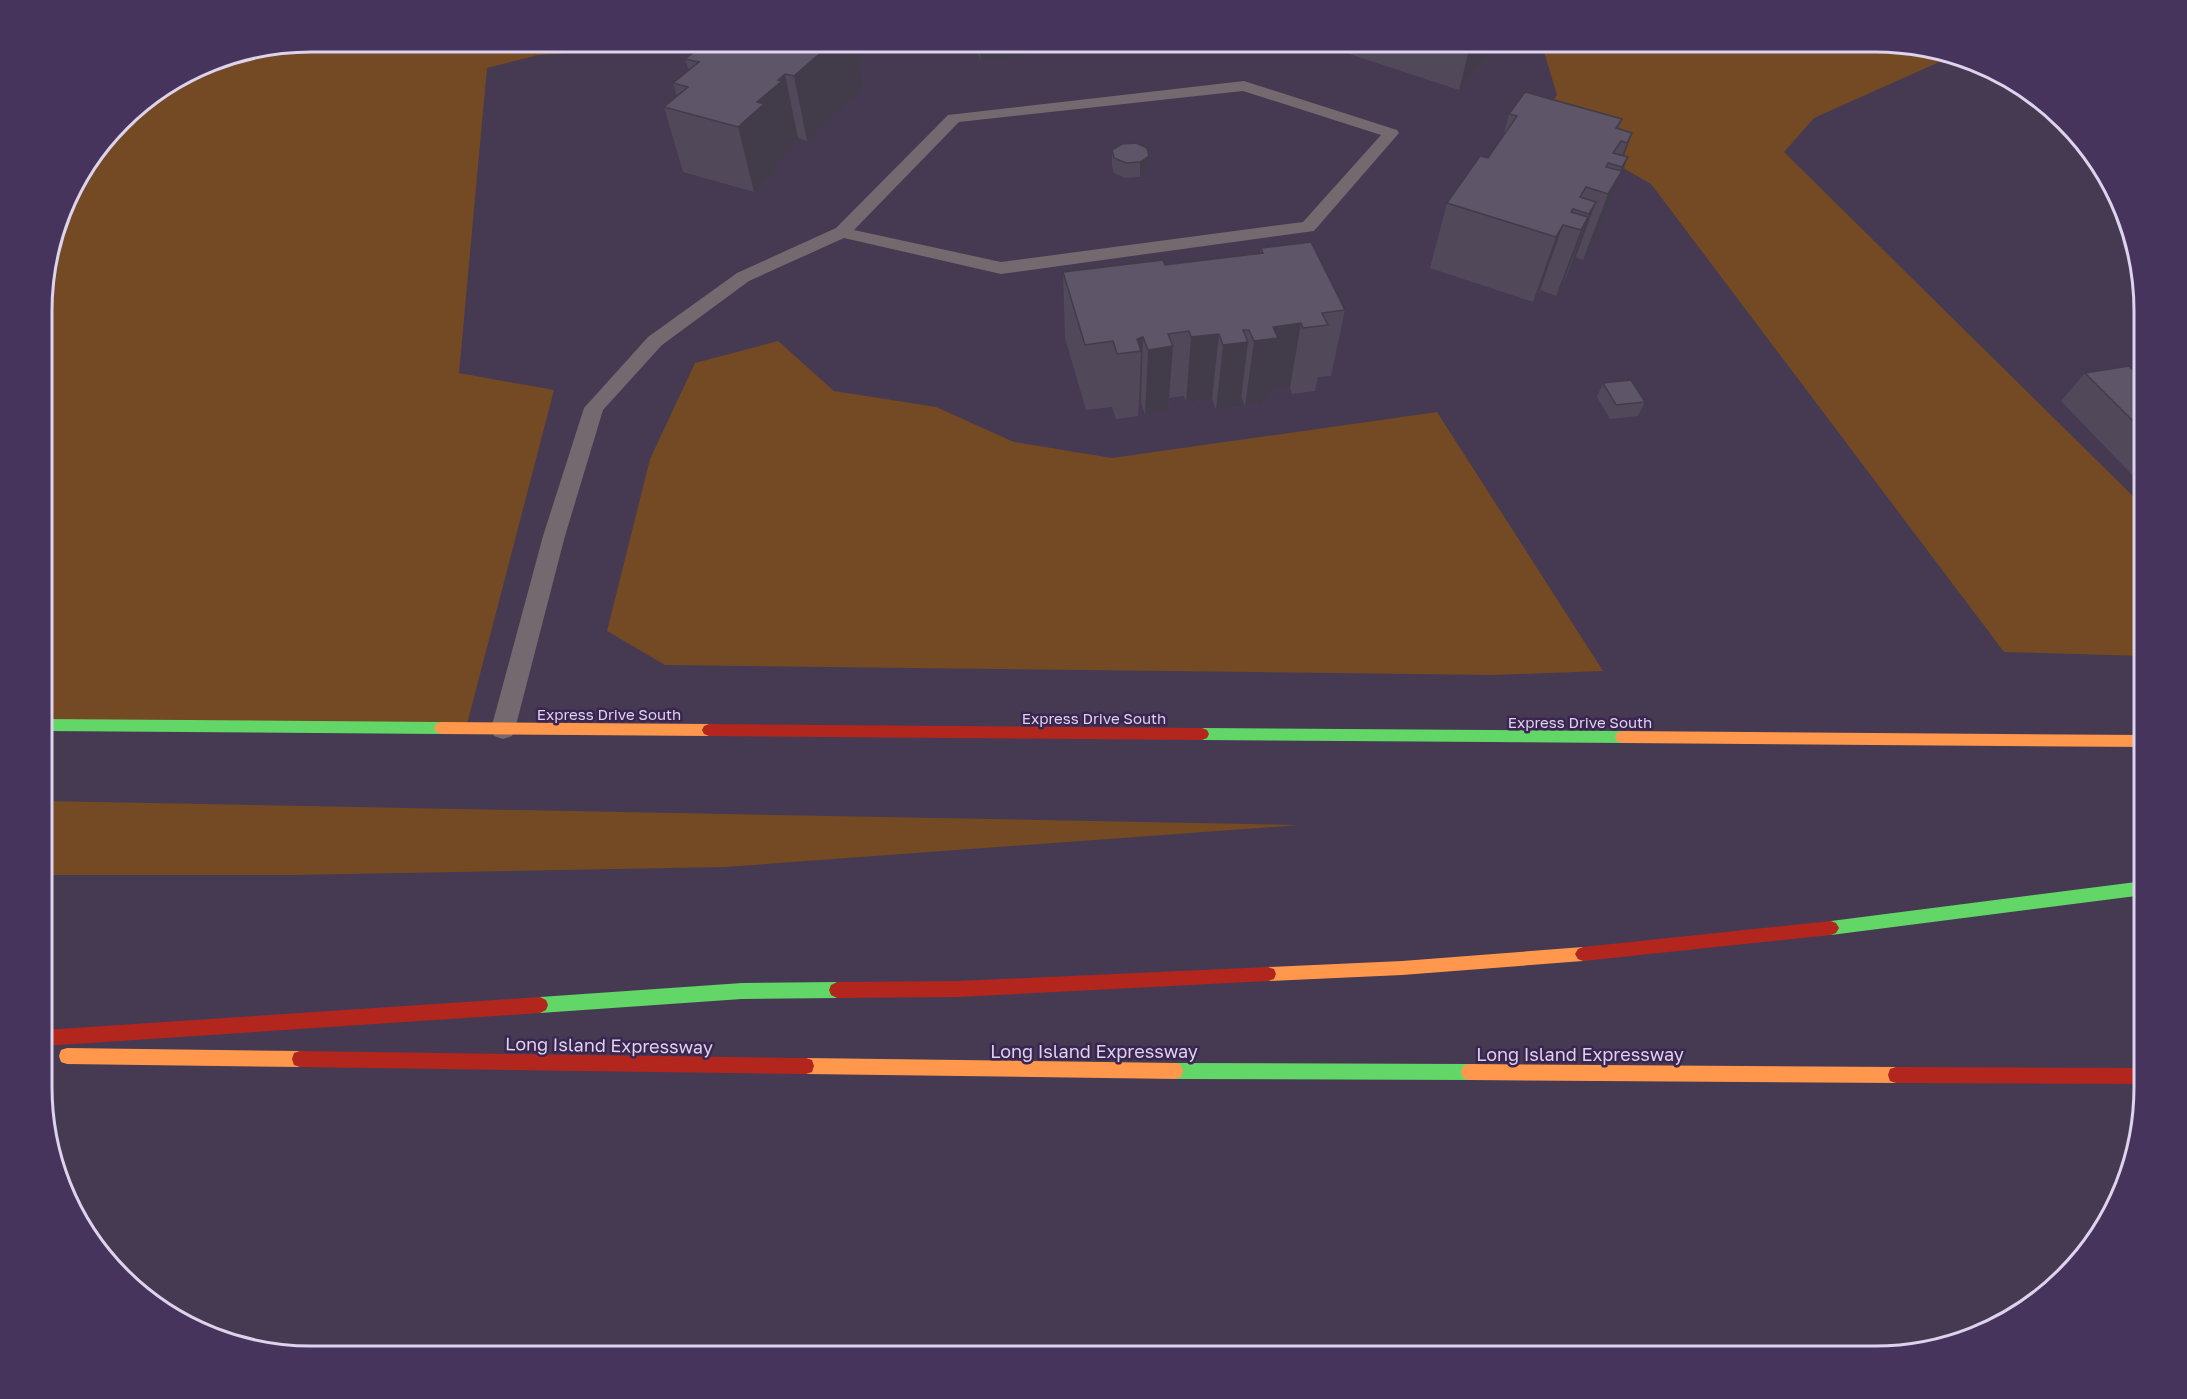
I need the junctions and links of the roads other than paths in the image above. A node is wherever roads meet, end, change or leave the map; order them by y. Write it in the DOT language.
graph roads {
  1 [pos="842,232"];
  2 [pos="52,725"];
  3 [pos="503,729"];
  4 [pos="2134,741"];
  5 [pos="2134,889"];
  6 [pos="52,1037"];
  7 [pos="56,1056"];
  8 [pos="2134,1076"];
  1 -- 1 [label="lane"];
  1 -- 3 [label="lane"];
  2 -- 3 [label="main road, Express Drive South"];
  3 -- 4 [label="main road, Express Drive South"];
  5 -- 6 [label="main road"];
  7 -- 8 [label="main road, Long Island Expressway"];
}
